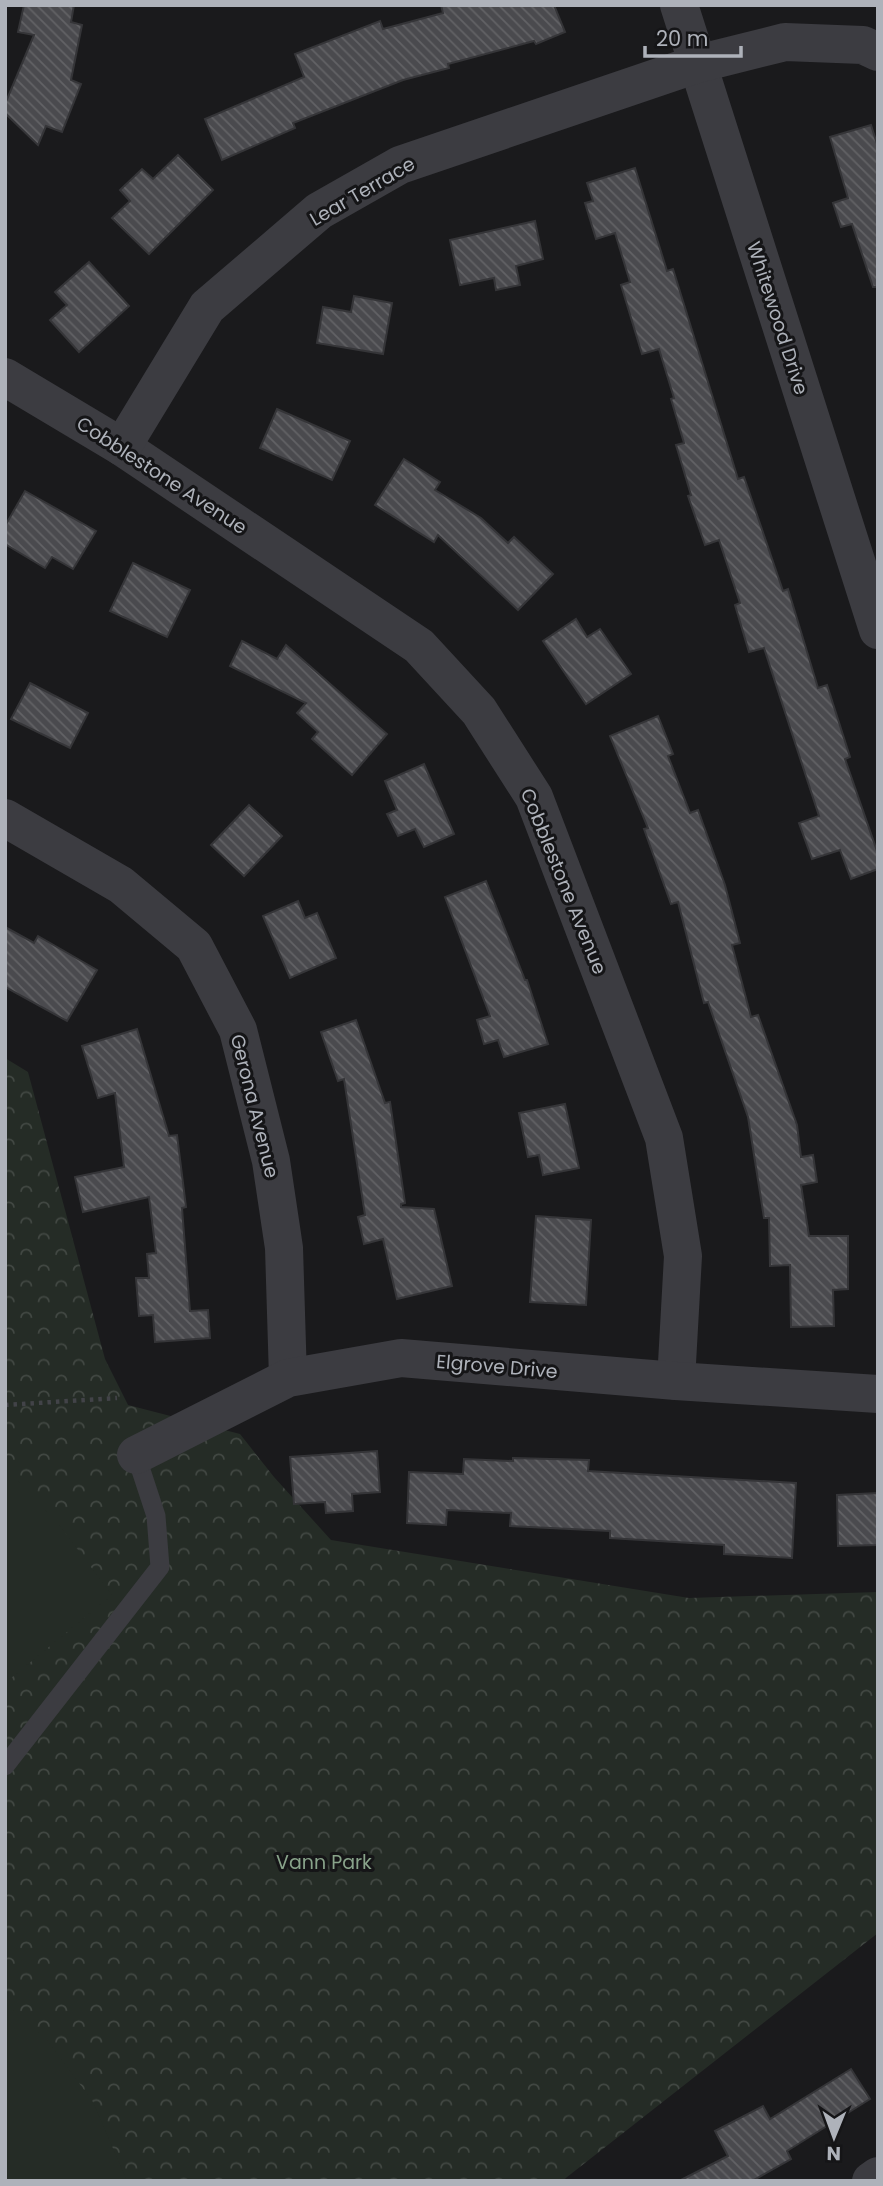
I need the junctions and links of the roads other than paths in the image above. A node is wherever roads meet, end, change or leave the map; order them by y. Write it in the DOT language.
graph roads {
  1 [pos="680,5"];
  2 [pos="878,52"];
  3 [pos="697,64"];
  4 [pos="5,377"];
  5 [pos="122,447"];
  6 [pos="878,630"];
  7 [pos="5,818"];
  8 [pos="288,1378"];
  9 [pos="676,1381"];
  10 [pos="878,1394"];
  11 [pos="136,1455"];
  12 [pos="5,1766"];
  13 [pos="878,2176"];
  14 [pos="872,2181"];
  1 -- 3 [label="street, Whitewood Drive"];
  2 -- 3 [label="street"];
  3 -- 5 [label="street, Lear Terrace"];
  3 -- 6 [label="street, Whitewood Drive"];
  4 -- 5 [label="street, Cobblestone Avenue"];
  5 -- 9 [label="street, Cobblestone Avenue"];
  7 -- 8 [label="street, Gerona Avenue"];
  8 -- 9 [label="street, Elgrove Drive"];
  8 -- 11 [label="street, Elgrove Drive"];
  9 -- 10 [label="street, Elgrove Drive"];
  11 -- 12 [label="lane"];
  13 -- 14 [label="street"];
}
